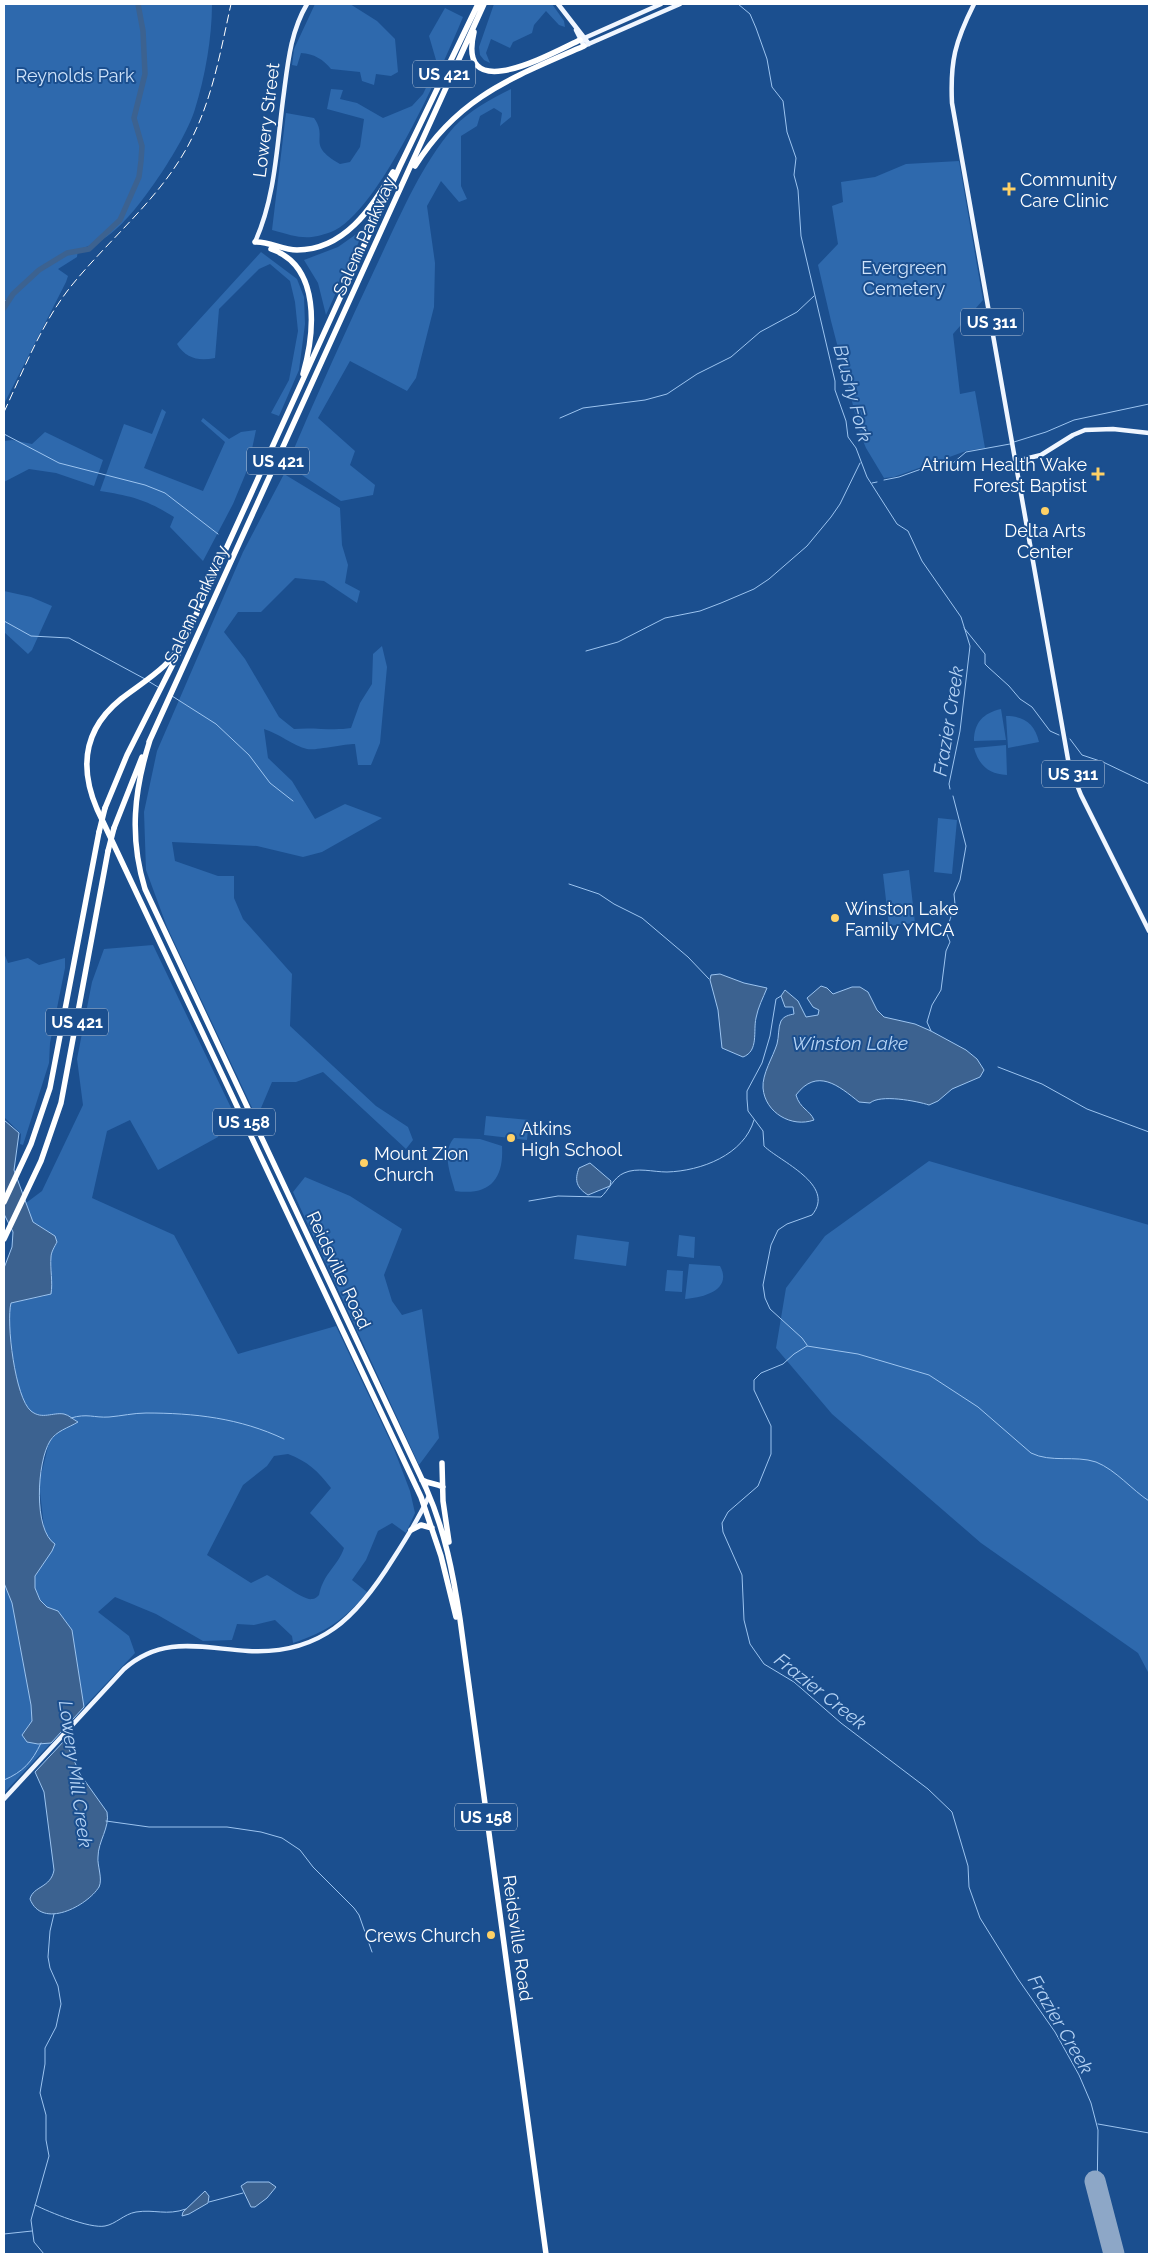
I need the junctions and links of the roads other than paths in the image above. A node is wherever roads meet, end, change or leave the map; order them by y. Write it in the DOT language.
graph roads {
  1 [pos="308,4"];
  2 [pos="478,4"];
  3 [pos="484,4"];
  4 [pos="558,4"];
  5 [pos="661,4"];
  6 [pos="680,4"];
  7 [pos="974,4"];
  8 [pos="476,21"];
  9 [pos="583,39"];
  10 [pos="586,45"];
  11 [pos="410,144"];
  12 [pos="405,182"];
  13 [pos="255,242"];
  14 [pos="298,392"];
  15 [pos="1149,433"];
  16 [pos="1016,461"];
  17 [pos="186,636"];
  18 [pos="150,740"];
  19 [pos="1149,931"];
  20 [pos="4,1202"];
  21 [pos="4,1239"];
  22 [pos="442,1463"];
  23 [pos="421,1480"];
  24 [pos="443,1487"];
  25 [pos="429,1496"];
  26 [pos="424,1507"];
  27 [pos="432,1528"];
  28 [pos="412,1530"];
  29 [pos="449,1554"];
  30 [pos="460,1627"];
  31 [pos="4,1799"];
  32 [pos="546,2254"];
  1 -- 13 [label="main road, Lowery Street"];
  2 -- 11 [label="highway, Salem Parkway / US 421"];
  3 -- 8 [label="highway, Salem Parkway / US 421"];
  4 -- 9 [label="main road"];
  5 -- 9 [label="main road"];
  6 -- 10 [label="main road"];
  7 -- 16 [label="main road, US 311"];
  8 -- 9 [label="highway"];
  8 -- 12 [label="highway, Salem Parkway / US 421"];
  9 -- 10 [label="main road"];
  10 -- 12 [label="highway"];
  11 -- 13 [label="highway"];
  11 -- 14 [label="highway, Salem Parkway / US 421"];
  12 -- 18 [label="highway, Salem Parkway / US 421"];
  13 -- 14 [label="highway"];
  14 -- 17 [label="highway, Salem Parkway / US 421"];
  15 -- 16 [label="main road"];
  16 -- 19 [label="main road, US 311"];
  17 -- 20 [label="highway, Salem Parkway / US 421, bridge"];
  17 -- 26 [label="highway, Reidsville Road / US 158"];
  18 -- 21 [label="highway, Salem Parkway / US 421, bridge"];
  18 -- 23 [label="highway, Reidsville Road / US 158"];
  22 -- 24 [label="highway"];
  23 -- 24 [label="highway"];
  23 -- 25 [label="highway, Reidsville Road / US 158"];
  24 -- 29 [label="highway"];
  25 -- 26 [label="main road"];
  25 -- 29 [label="highway, Reidsville Road / US 158"];
  26 -- 27 [label="highway, Reidsville Road / US 158"];
  26 -- 28 [label="main road"];
  27 -- 28 [label="highway"];
  27 -- 30 [label="highway, Reidsville Road / US 158"];
  28 -- 31 [label="main road"];
  29 -- 30 [label="highway, Reidsville Road / US 158"];
  30 -- 32 [label="highway, Reidsville Road / US 158"];
}
